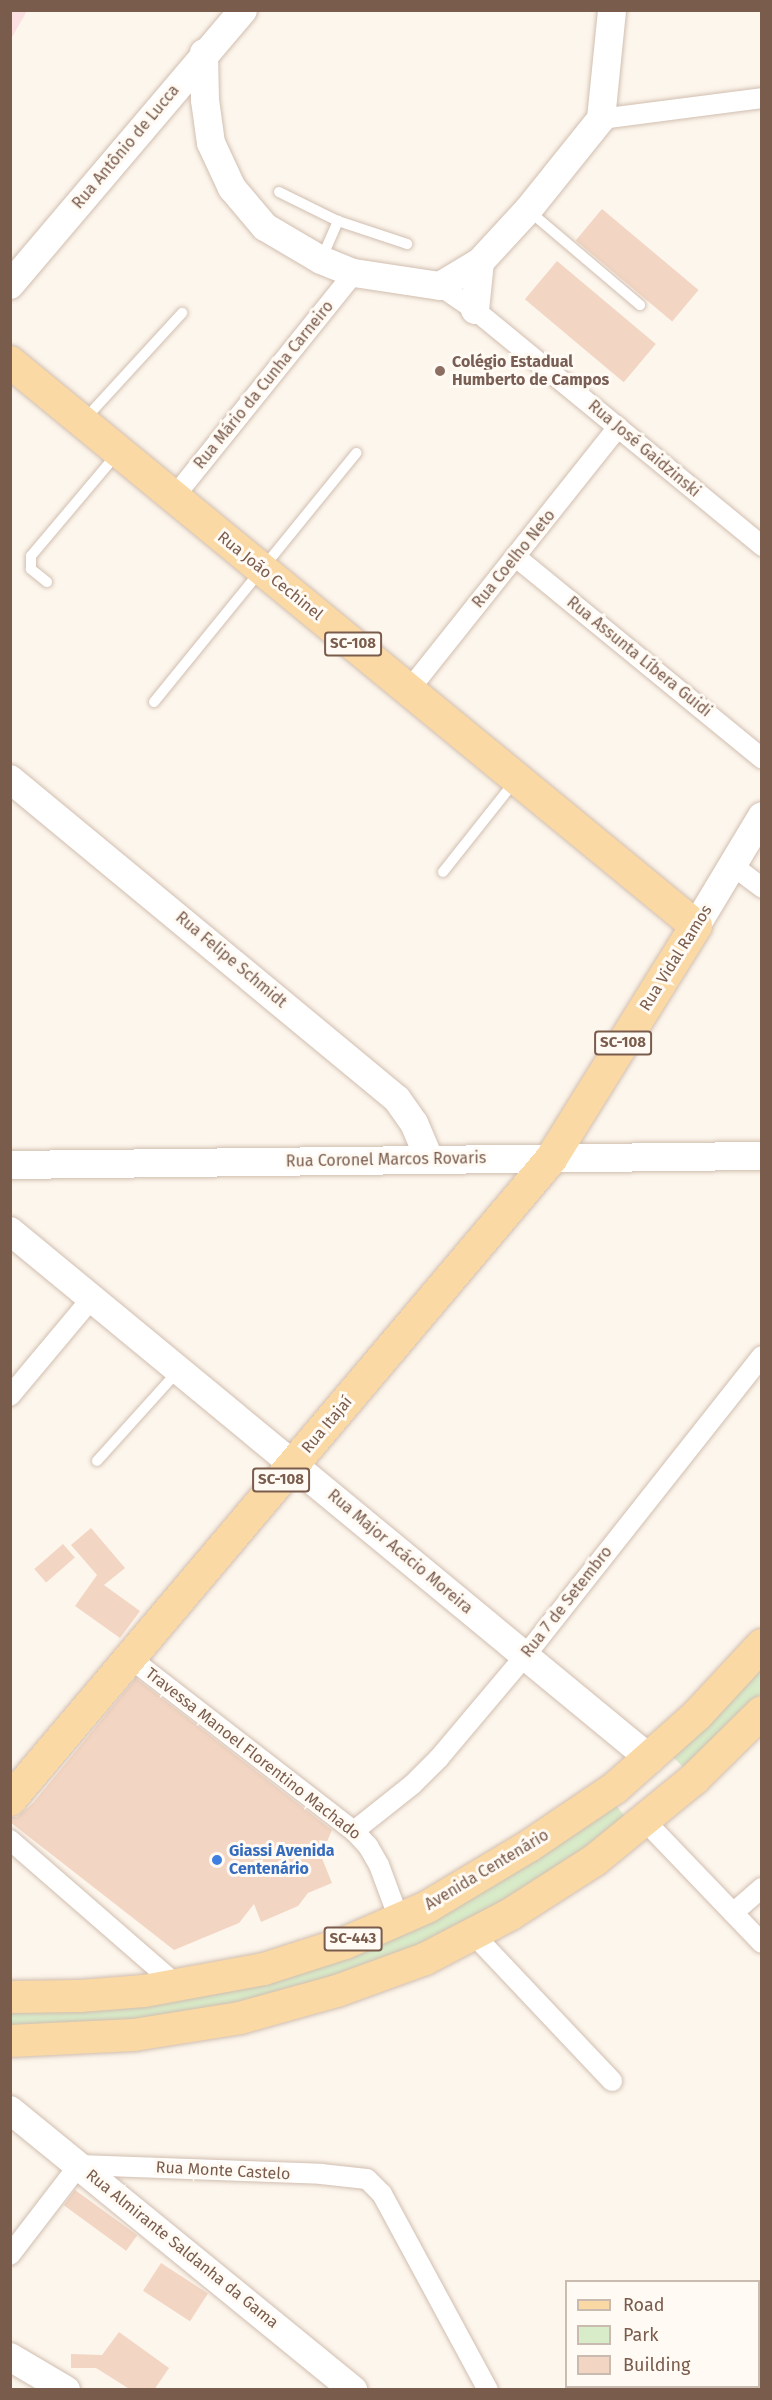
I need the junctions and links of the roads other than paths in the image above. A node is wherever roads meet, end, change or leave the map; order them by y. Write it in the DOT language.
graph roads {
  1 [pos="243,10"];
  2 [pos="612,10"];
  3 [pos="204,53"];
  4 [pos="762,98"];
  5 [pos="601,119"];
  6 [pos="279,192"];
  7 [pos="528,210"];
  8 [pos="338,220"];
  9 [pos="407,244"];
  10 [pos="321,260"];
  11 [pos="480,262"];
  12 [pos="354,273"];
  13 [pos="10,285"];
  14 [pos="440,286"];
  15 [pos="640,305"];
  16 [pos="475,310"];
  17 [pos="182,313"];
  18 [pos="10,362"];
  19 [pos="83,422"];
  20 [pos="618,427"];
  21 [pos="119,451"];
  22 [pos="356,453"];
  23 [pos="174,497"];
  24 [pos="762,546"];
  25 [pos="516,557"];
  26 [pos="262,570"];
  27 [pos="47,582"];
  28 [pos="409,690"];
  29 [pos="154,702"];
  30 [pos="762,758"];
  31 [pos="517,778"];
  32 [pos="10,779"];
  33 [pos="762,816"];
  34 [pos="732,865"];
  35 [pos="443,872"];
  36 [pos="762,888"];
  37 [pos="696,926"];
  38 [pos="762,1156"];
  39 [pos="429,1159"];
  40 [pos="551,1159"];
  41 [pos="10,1165"];
  42 [pos="10,1231"];
  43 [pos="92,1298"];
  44 [pos="762,1356"];
  45 [pos="179,1370"];
  46 [pos="10,1396"];
  47 [pos="97,1461"];
  48 [pos="294,1465"];
  49 [pos="762,1645"];
  50 [pos="525,1656"];
  51 [pos="130,1659"];
  52 [pos="762,1712"];
  53 [pos="650,1759"];
  54 [pos="694,1779"];
  55 [pos="615,1788"];
  56 [pos="10,1800"];
  57 [pos="645,1821"];
  58 [pos="354,1831"];
  59 [pos="10,1840"];
  60 [pos="762,1888"];
  61 [pos="733,1913"];
  62 [pos="399,1919"];
  63 [pos="474,1935"];
  64 [pos="762,1943"];
  65 [pos="177,1985"];
  66 [pos="10,1997"];
  67 [pos="10,2042"];
  68 [pos="612,2081"];
  69 [pos="10,2110"];
  70 [pos="79,2165"];
  71 [pos="10,2256"];
  72 [pos="10,2357"];
  73 [pos="66,2390"];
  74 [pos="353,2390"];
  75 [pos="488,2390"];
  1 -- 3 [label="street, Rua Antônio de Lucca"];
  2 -- 5 [label="street"];
  3 -- 10 [label="street"];
  3 -- 13 [label="street, Rua Antônio de Lucca"];
  4 -- 5 [label="street"];
  5 -- 7 [label="street"];
  6 -- 8 [label="lane"];
  7 -- 11 [label="street"];
  7 -- 15 [label="lane"];
  8 -- 9 [label="lane"];
  8 -- 10 [label="lane"];
  10 -- 12 [label="street"];
  11 -- 14 [label="street"];
  11 -- 16 [label="street"];
  12 -- 14 [label="street"];
  12 -- 23 [label="street, Rua Mário da Cunha Carneiro"];
  14 -- 16 [label="street, Rua José Gaidzinski"];
  16 -- 20 [label="street, Rua José Gaidzinski"];
  17 -- 19 [label="lane"];
  18 -- 19 [label="main road, Rua João Cechinel / SC-108"];
  19 -- 21 [label="main road, Rua João Cechinel / SC-108"];
  20 -- 24 [label="street, Rua José Gaidzinski"];
  20 -- 25 [label="street, Rua Coelho Neto"];
  21 -- 23 [label="main road, Rua João Cechinel / SC-108"];
  21 -- 27 [label="lane"];
  22 -- 26 [label="lane"];
  23 -- 26 [label="main road, Rua João Cechinel / SC-108"];
  25 -- 28 [label="street, Rua Coelho Neto"];
  25 -- 30 [label="street, Rua Assunta Líbera Guidi"];
  26 -- 28 [label="main road, Rua João Cechinel / SC-108"];
  26 -- 29 [label="lane"];
  28 -- 31 [label="main road, Rua João Cechinel / SC-108"];
  31 -- 35 [label="lane"];
  31 -- 37 [label="main road, Rua João Cechinel / SC-108"];
  32 -- 39 [label="street, Rua Felipe Schmidt"];
  33 -- 34 [label="street, Rua Vidal Ramos"];
  34 -- 36 [label="street"];
  34 -- 37 [label="street, Rua Vidal Ramos"];
  37 -- 40 [label="main road, Rua Vidal Ramos / SC-108"];
  38 -- 40 [label="street, Rua Coronel Marcos Rovaris"];
  39 -- 40 [label="street, Rua Coronel Marcos Rovaris"];
  39 -- 41 [label="street, Rua Coronel Marcos Rovaris"];
  40 -- 48 [label="main road, Rua Itajaí / SC-108"];
  42 -- 43 [label="street, Rua Major Acácio Moreira"];
  43 -- 45 [label="street, Rua Major Acácio Moreira"];
  43 -- 46 [label="street"];
  44 -- 50 [label="street, Rua 7 de Setembro"];
  45 -- 47 [label="lane"];
  45 -- 48 [label="street, Rua Major Acácio Moreira"];
  48 -- 50 [label="street, Rua Major Acácio Moreira"];
  48 -- 51 [label="main road, Rua Itajaí / SC-108"];
  49 -- 53 [label="main road, Avenida Centenário / SC-443"];
  50 -- 53 [label="street, Rua Major Acácio Moreira"];
  50 -- 58 [label="street, Rua 7 de Setembro"];
  51 -- 56 [label="main road, Rua Itajaí / SC-108"];
  51 -- 58 [label="street, Travessa Manoel Florentino Machado"];
  52 -- 54 [label="main road"];
  53 -- 54 [label="main road"];
  53 -- 55 [label="main road, Avenida Centenário / SC-443"];
  54 -- 57 [label="main road"];
  55 -- 57 [label="main road"];
  55 -- 62 [label="main road, Avenida Centenário / SC-443"];
  57 -- 61 [label="street"];
  57 -- 63 [label="main road"];
  58 -- 62 [label="street, Travessa Manoel Florentino Machado"];
  59 -- 65 [label="street"];
  60 -- 61 [label="street"];
  61 -- 64 [label="street"];
  62 -- 65 [label="main road, Avenida Centenário / SC-443"];
  63 -- 67 [label="main road"];
  63 -- 68 [label="street"];
  65 -- 66 [label="main road, Avenida Centenário / SC-443"];
  69 -- 70 [label="street, Rua Almirante Saldanha da Gama"];
  70 -- 71 [label="street"];
  70 -- 74 [label="street, Rua Almirante Saldanha da Gama"];
  70 -- 75 [label="street, Rua Monte Castelo"];
  72 -- 73 [label="street"];
}
